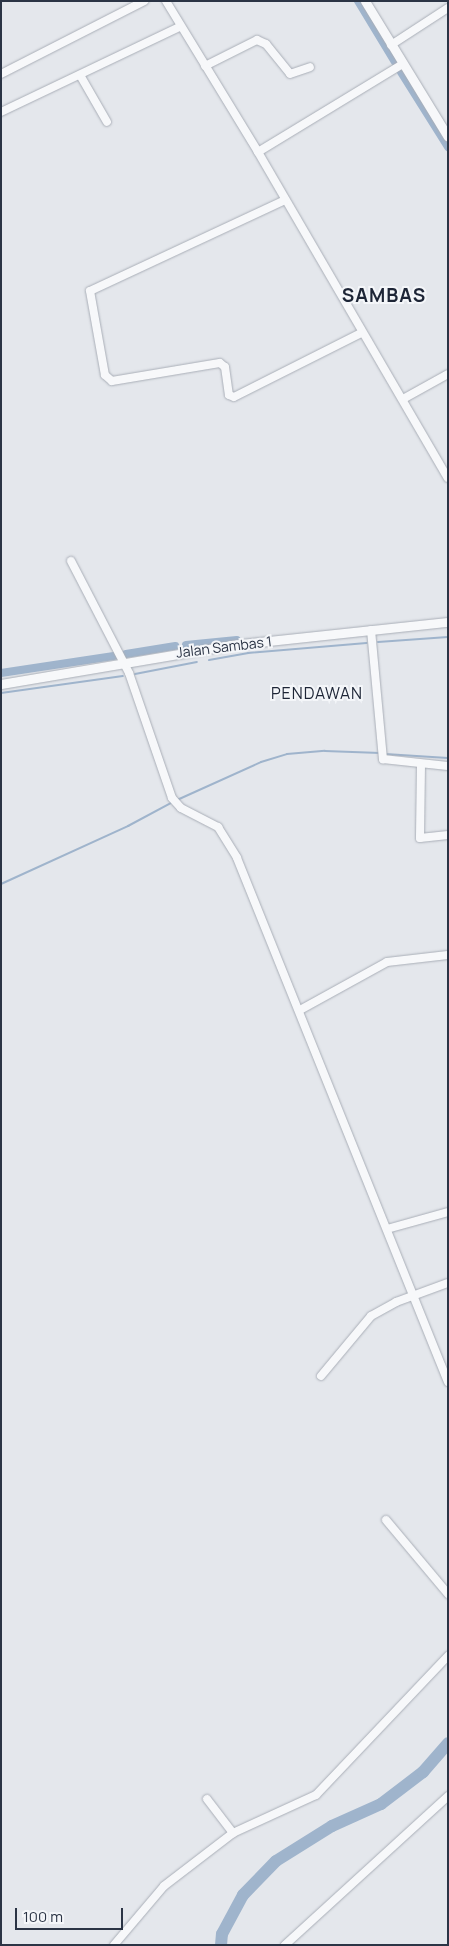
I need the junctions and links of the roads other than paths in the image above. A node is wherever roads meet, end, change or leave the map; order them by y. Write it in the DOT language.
graph roads {
  1 [pos="144,1"];
  2 [pos="166,1"];
  3 [pos="365,1"];
  4 [pos="448,8"];
  5 [pos="181,26"];
  6 [pos="391,45"];
  7 [pos="403,64"];
  8 [pos="205,66"];
  9 [pos="310,67"];
  10 [pos="1,74"];
  11 [pos="80,75"];
  12 [pos="1,112"];
  13 [pos="107,122"];
  14 [pos="447,134"];
  15 [pos="258,152"];
  16 [pos="284,200"];
  17 [pos="361,334"];
  18 [pos="448,374"];
  19 [pos="403,399"];
  20 [pos="448,478"];
  21 [pos="71,561"];
  22 [pos="448,622"];
  23 [pos="371,630"];
  24 [pos="123,661"];
  25 [pos="1,684"];
  26 [pos="421,765"];
  27 [pos="448,766"];
  28 [pos="448,836"];
  29 [pos="448,955"];
  30 [pos="300,1010"];
  31 [pos="448,1212"];
  32 [pos="387,1229"];
  33 [pos="448,1282"];
  34 [pos="414,1294"];
  35 [pos="321,1376"];
  36 [pos="448,1382"];
  37 [pos="386,1520"];
  38 [pos="448,1594"];
  39 [pos="448,1656"];
  40 [pos="448,1796"];
  41 [pos="207,1799"];
  42 [pos="233,1833"];
  43 [pos="114,1945"];
  44 [pos="285,1945"];
  1 -- 10 [label="street"];
  2 -- 5 [label="street"];
  3 -- 6 [label="street"];
  4 -- 6 [label="street"];
  5 -- 8 [label="street"];
  5 -- 11 [label="street"];
  6 -- 7 [label="street"];
  7 -- 14 [label="street"];
  7 -- 15 [label="street"];
  8 -- 9 [label="street"];
  8 -- 15 [label="street"];
  11 -- 12 [label="street"];
  11 -- 13 [label="street"];
  15 -- 16 [label="street"];
  16 -- 17 [label="street"];
  16 -- 17 [label="street"];
  17 -- 19 [label="street"];
  18 -- 19 [label="street"];
  19 -- 20 [label="street"];
  21 -- 24 [label="street"];
  22 -- 23 [label="street, Jalan Sambas 1"];
  23 -- 24 [label="street, Jalan Sambas 1"];
  23 -- 26 [label="street"];
  24 -- 25 [label="street, Jalan Sambas 1"];
  24 -- 30 [label="street"];
  26 -- 27 [label="street"];
  26 -- 28 [label="street"];
  29 -- 30 [label="street"];
  30 -- 32 [label="street"];
  31 -- 32 [label="street"];
  32 -- 34 [label="street"];
  33 -- 34 [label="street"];
  34 -- 35 [label="street"];
  34 -- 36 [label="street"];
  37 -- 38 [label="street"];
  39 -- 42 [label="street"];
  40 -- 44 [label="street"];
  41 -- 42 [label="street"];
  42 -- 43 [label="street"];
}
